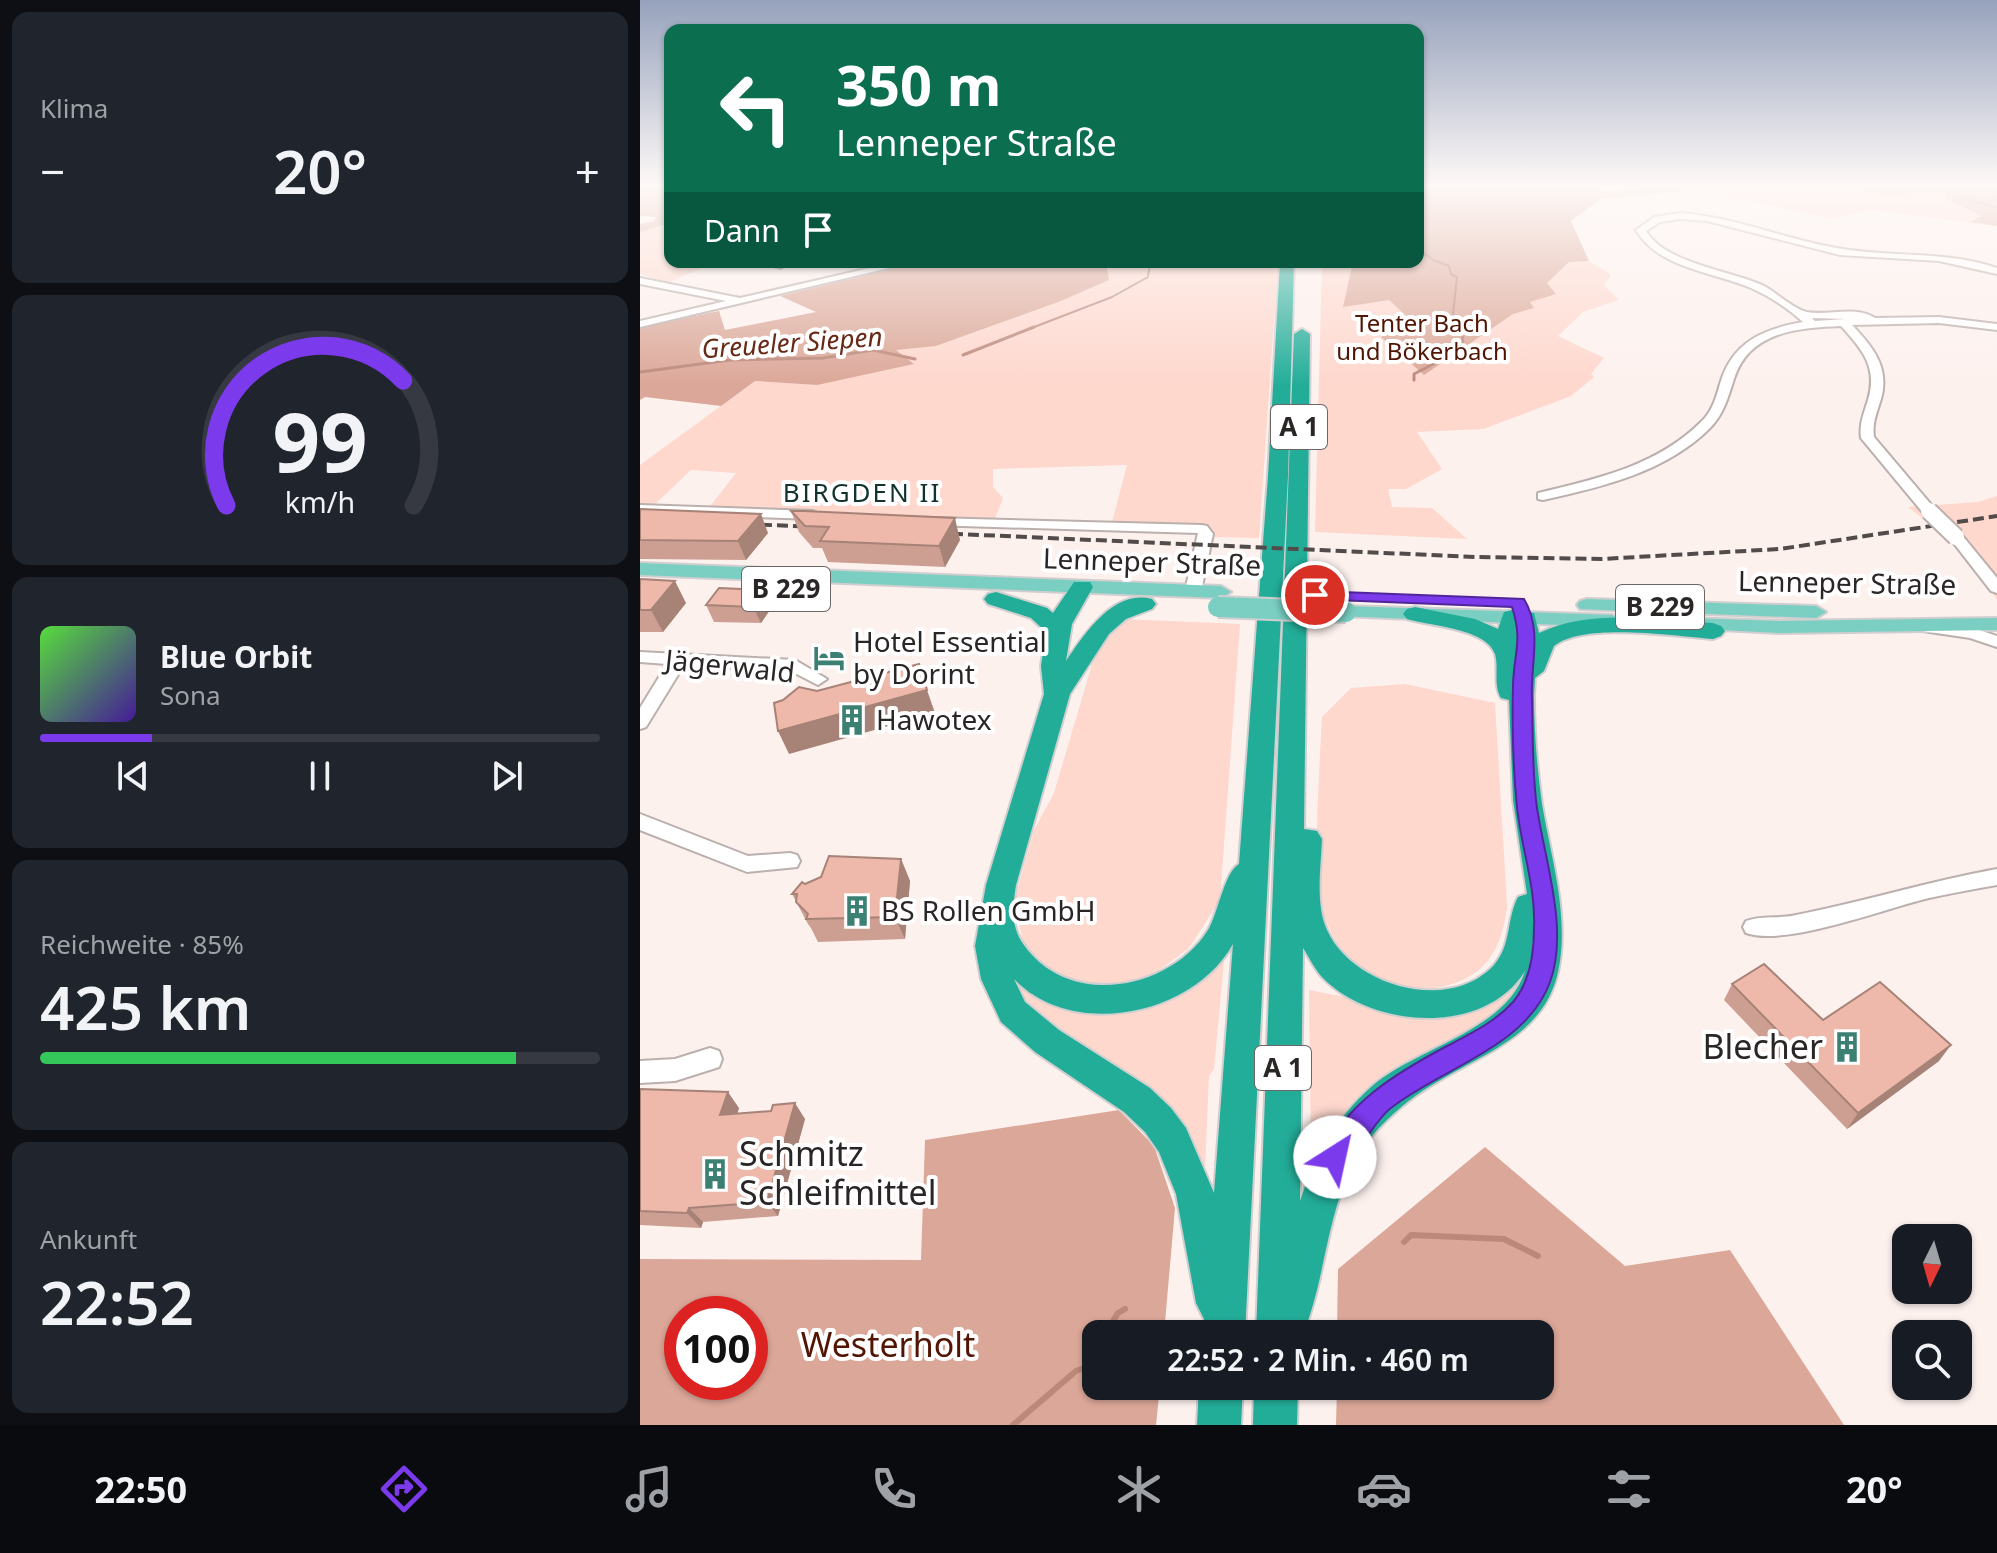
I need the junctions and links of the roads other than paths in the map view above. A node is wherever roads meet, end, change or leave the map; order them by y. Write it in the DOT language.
graph roads {
  1 [pos="1667,254"];
  2 [pos="1896,254"];
  3 [pos="884,268"];
  4 [pos="1287,268"];
  5 [pos="1303,268"];
  6 [pos="1997,271"];
  7 [pos="640,281"];
  8 [pos="739,302"];
  9 [pos="1807,320"];
  10 [pos="1872,321"];
  11 [pos="1844,323"];
  12 [pos="640,324"];
  13 [pos="1997,327"];
  14 [pos="1543,496"];
  15 [pos="640,509"];
  16 [pos="827,516"];
  17 [pos="917,521"];
  18 [pos="640,569"];
  19 [pos="640,583"];
  20 [pos="1997,588"];
  21 [pos="1193,591"];
  22 [pos="1078,597"];
  23 [pos="996,599"];
  24 [pos="1220,600"];
  25 [pos="1144,604"];
  26 [pos="1346,604"];
  27 [pos="1519,613"];
  28 [pos="1415,614"];
  29 [pos="1997,618"];
  30 [pos="1997,624"];
  31 [pos="1916,625"];
  32 [pos="1720,628"];
  33 [pos="1058,630"];
  34 [pos="1997,642"];
  35 [pos="640,657"];
  36 [pos="679,659"];
  37 [pos="1514,669"];
  38 [pos="818,679"];
  39 [pos="1065,682"];
  40 [pos="640,723"];
  41 [pos="1290,802"];
  42 [pos="640,822"];
  43 [pos="1254,848"];
  44 [pos="790,861"];
  45 [pos="1997,877"];
  46 [pos="995,913"];
  47 [pos="1754,927"];
  48 [pos="710,1059"];
  49 [pos="640,1072"];
  50 [pos="1220,1320"];
  51 [pos="1224,1320"];
  52 [pos="1277,1320"];
  53 [pos="1288,1320"];
  54 [pos="1220,1400"];
  55 [pos="1276,1400"];
  56 [pos="1219,1425"];
  57 [pos="1275,1425"];
  1 -- 9 [label="street"];
  2 -- 6 [label="street"];
  3 -- 8 [label="street"];
  4 -- 43 [label="highway, A 1"];
  5 -- 41 [label="highway, A 1"];
  7 -- 8 [label="street"];
  8 -- 12 [label="street"];
  9 -- 10 [label="street"];
  9 -- 11 [label="street"];
  9 -- 14 [label="street"];
  10 -- 11 [label="street"];
  10 -- 13 [label="street"];
  11 -- 20 [label="street, bridge"];
  15 -- 16 [label="street"];
  17 -- 21 [label="street"];
  18 -- 22 [label="main road, Lenneper Straße / B 229"];
  19 -- 23 [label="main road, Lenneper Straße / B 229"];
  21 -- 22 [label="main road, Lenneper Straße / B 229"];
  21 -- 24 [label="main road, Lenneper Straße / B 229"];
  22 -- 23 [label="main road, Lenneper Straße / B 229"];
  22 -- 25 [label="main road, Lenneper Straße / B 229"];
  22 -- 33 [label="highway"];
  22 -- 39 [label="highway"];
  23 -- 33 [label="highway"];
  24 -- 25 [label="main road, Lenneper Straße / B 229"];
  24 -- 26 [label="main road, Lenneper Straße / B 229, bridge"];
  25 -- 39 [label="highway"];
  26 -- 27 [label="main road, Lenneper Straße / B 229"];
  26 -- 28 [label="main road, Lenneper Straße / B 229"];
  27 -- 28 [label="main road, Lenneper Straße / B 229"];
  27 -- 29 [label="main road, Lenneper Straße / B 229"];
  27 -- 32 [label="main road, Lenneper Straße / B 229"];
  27 -- 37 [label="highway"];
  27 -- 37 [label="highway"];
  28 -- 37 [label="highway"];
  30 -- 31 [label="main road, Lenneper Straße / B 229"];
  31 -- 32 [label="main road, Lenneper Straße / B 229"];
  31 -- 34 [label="street"];
  32 -- 37 [label="highway"];
  33 -- 39 [label="highway"];
  35 -- 36 [label="street, Jägerwald"];
  36 -- 38 [label="street, Jägerwald"];
  36 -- 40 [label="street"];
  37 -- 41 [label="highway"];
  37 -- 53 [label="highway"];
  39 -- 46 [label="highway"];
  41 -- 52 [label="highway, A 1"];
  42 -- 44 [label="street"];
  43 -- 46 [label="highway"];
  43 -- 51 [label="highway, A 1"];
  45 -- 47 [label="street"];
  46 -- 50 [label="highway"];
  48 -- 49 [label="street"];
  54 -- 56 [label="highway"];
  55 -- 57 [label="highway"];
}
